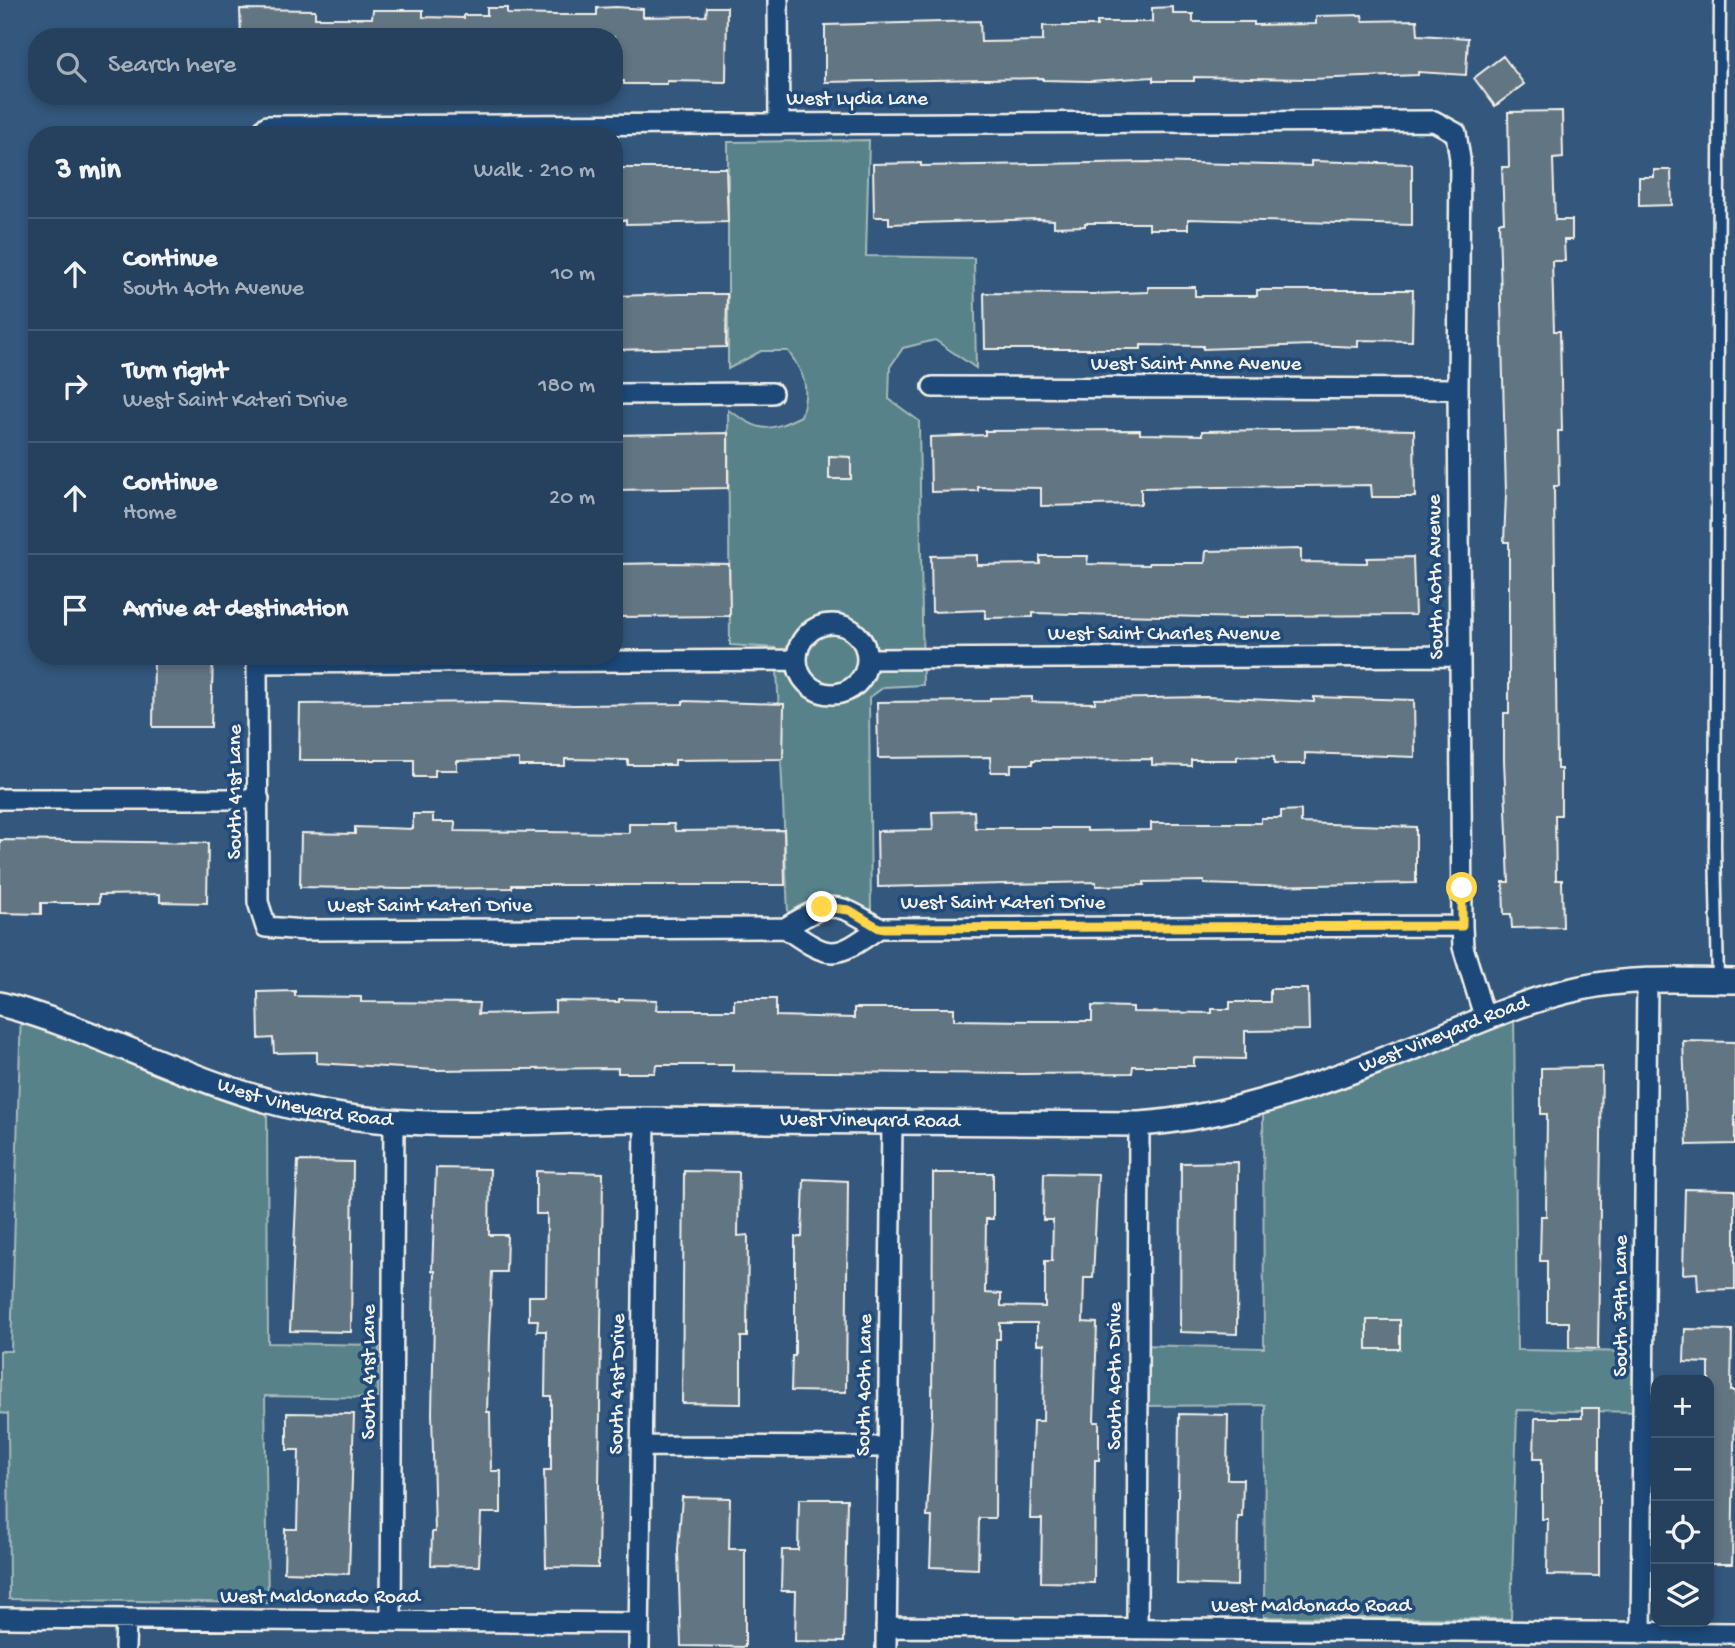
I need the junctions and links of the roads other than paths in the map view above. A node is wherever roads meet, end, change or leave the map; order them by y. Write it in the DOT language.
graph roads {
  1 [pos="778,0"];
  2 [pos="1720,0"];
  3 [pos="779,123"];
  4 [pos="267,126"];
  5 [pos="1457,133"];
  6 [pos="933,387"];
  7 [pos="1458,389"];
  8 [pos="772,393"];
  9 [pos="623,394"];
  10 [pos="1460,656"];
  11 [pos="869,659"];
  12 [pos="623,660"];
  13 [pos="796,660"];
  14 [pos="257,665"];
  15 [pos="0,799"];
  16 [pos="259,799"];
  17 [pos="1462,926"];
  18 [pos="266,927"];
  19 [pos="785,928"];
  20 [pos="879,928"];
  21 [pos="1647,980"];
  22 [pos="1727,981"];
  23 [pos="0,1004"];
  24 [pos="1485,1018"];
  25 [pos="645,1120"];
  26 [pos="892,1122"];
  27 [pos="394,1123"];
  28 [pos="1139,1124"];
  29 [pos="641,1446"];
  30 [pos="888,1447"];
  31 [pos="0,1618"];
  32 [pos="126,1619"];
  33 [pos="391,1621"];
  34 [pos="640,1623"];
  35 [pos="886,1627"];
  36 [pos="1137,1629"];
  37 [pos="1641,1633"];
  38 [pos="1735,1633"];
  39 [pos="1387,1639"];
  40 [pos="125,1648"];
  41 [pos="639,1648"];
  42 [pos="886,1648"];
  1 -- 3 [label="street"];
  2 -- 22 [label="lane"];
  3 -- 4 [label="street, West Lydia Lane"];
  3 -- 5 [label="street, West Lydia Lane"];
  5 -- 7 [label="street, South 40th Avenue"];
  6 -- 7 [label="street, West Saint Anne Avenue"];
  7 -- 10 [label="street, South 40th Avenue"];
  8 -- 9 [label="street"];
  10 -- 11 [label="street, West Saint Charles Avenue"];
  10 -- 17 [label="street, South 40th Avenue"];
  11 -- 13 [label="street"];
  11 -- 13 [label="street"];
  12 -- 13 [label="street"];
  14 -- 16 [label="street, South 41st Lane"];
  15 -- 16 [label="street"];
  16 -- 18 [label="street, South 41st Lane"];
  17 -- 20 [label="street, West Saint Kateri Drive"];
  17 -- 24 [label="street, South 40th Avenue"];
  18 -- 19 [label="street, West Saint Kateri Drive"];
  19 -- 20 [label="street"];
  19 -- 20 [label="street, West Saint Kateri Drive"];
  21 -- 22 [label="street, West Vineyard Road"];
  21 -- 24 [label="street, West Vineyard Road"];
  21 -- 37 [label="street, South 39th Lane"];
  23 -- 27 [label="street, West Vineyard Road"];
  24 -- 28 [label="street, West Vineyard Road"];
  25 -- 26 [label="street, West Vineyard Road"];
  25 -- 27 [label="street, West Vineyard Road"];
  25 -- 29 [label="street, South 41st Drive"];
  26 -- 28 [label="street, West Vineyard Road"];
  26 -- 30 [label="street, South 40th Lane"];
  27 -- 33 [label="street, South 41st Lane"];
  28 -- 36 [label="street, South 40th Drive"];
  29 -- 30 [label="street"];
  29 -- 34 [label="street, South 41st Drive"];
  30 -- 35 [label="street, South 40th Lane"];
  31 -- 32 [label="street, West Maldonado Road"];
  32 -- 33 [label="street, West Maldonado Road"];
  32 -- 40 [label="street"];
  33 -- 34 [label="street, West Maldonado Road"];
  34 -- 41 [label="street, South 41st Drive"];
  35 -- 36 [label="street, West Maldonado Road"];
  35 -- 42 [label="street, South 40th Lane"];
  36 -- 39 [label="street, West Maldonado Road"];
  37 -- 38 [label="street, West Maldonado Road"];
  37 -- 39 [label="street, West Maldonado Road"];
}
